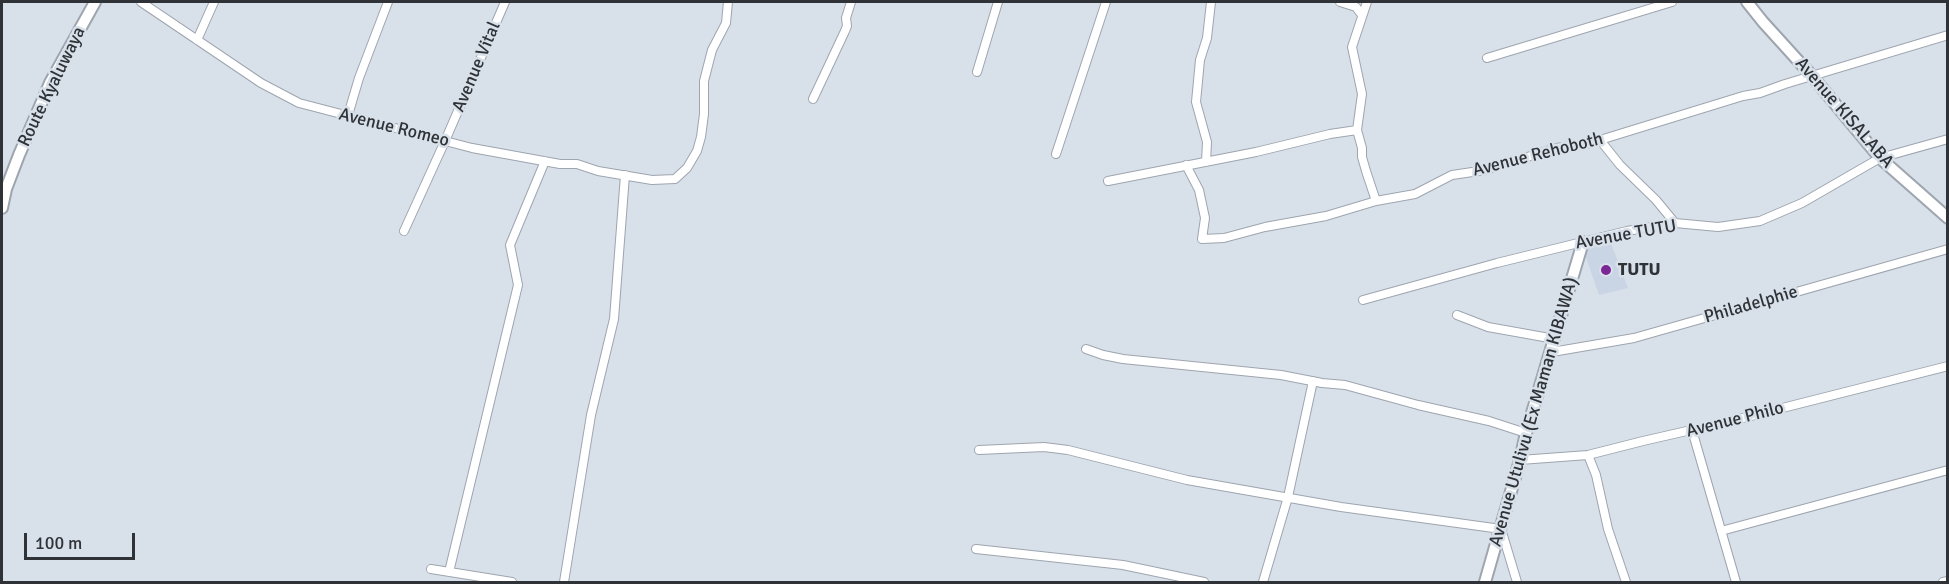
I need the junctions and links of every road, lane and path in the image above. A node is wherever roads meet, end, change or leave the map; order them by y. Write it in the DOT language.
graph roads {
  1 [pos="95,2"];
  2 [pos="141,2"];
  3 [pos="214,2"];
  4 [pos="388,2"];
  5 [pos="505,2"];
  6 [pos="728,2"];
  7 [pos="851,2"];
  8 [pos="998,2"];
  9 [pos="1106,2"];
  10 [pos="1211,2"];
  11 [pos="1340,2"];
  12 [pos="1367,2"];
  13 [pos="1672,2"];
  14 [pos="1747,2"];
  15 [pos="1362,15"];
  16 [pos="1947,35"];
  17 [pos="197,40"];
  18 [pos="1487,58"];
  19 [pos="977,72"];
  20 [pos="1812,76"];
  21 [pos="813,99"];
  22 [pos="348,115"];
  23 [pos="1357,130"];
  24 [pos="1947,138"];
  25 [pos="1600,140"];
  26 [pos="445,141"];
  27 [pos="1056,154"];
  28 [pos="1880,158"];
  29 [pos="545,161"];
  30 [pos="1206,162"];
  31 [pos="1186,165"];
  32 [pos="625,175"];
  33 [pos="1108,181"];
  34 [pos="1376,201"];
  35 [pos="2,208"];
  36 [pos="1947,218"];
  37 [pos="1675,223"];
  38 [pos="404,231"];
  39 [pos="1583,242"];
  40 [pos="1947,249"];
  41 [pos="1363,300"];
  42 [pos="1457,315"];
  43 [pos="1555,339"];
  44 [pos="1086,349"];
  45 [pos="1551,352"];
  46 [pos="1947,366"];
  47 [pos="1313,381"];
  48 [pos="1692,430"];
  49 [pos="1526,433"];
  50 [pos="979,450"];
  51 [pos="1588,455"];
  52 [pos="1520,460"];
  53 [pos="1947,470"];
  54 [pos="1288,496"];
  55 [pos="1501,529"];
  56 [pos="1721,531"];
  57 [pos="976,549"];
  58 [pos="431,570"];
  59 [pos="449,572"];
  60 [pos="1947,581"];
  61 [pos="512,582"];
  62 [pos="564,582"];
  63 [pos="1204,582"];
  64 [pos="1263,582"];
  65 [pos="1485,582"];
  66 [pos="1517,582"];
  67 [pos="1626,582"];
  68 [pos="1736,582"];
  69 [pos="1943,582"];
  1 -- 35 [label="street, Route Kyaluwaya"];
  2 -- 17 [label="street, Avenue Romeo"];
  3 -- 17 [label="street"];
  4 -- 22 [label="street"];
  5 -- 26 [label="street, Avenue Vital"];
  6 -- 32 [label="street, Avenue Romeo"];
  7 -- 21 [label="street"];
  8 -- 19 [label="street"];
  9 -- 27 [label="street"];
  10 -- 30 [label="street"];
  11 -- 15 [label="street"];
  12 -- 15 [label="street"];
  13 -- 18 [label="street"];
  14 -- 20 [label="street, Avenue KISALABA"];
  15 -- 23 [label="street"];
  16 -- 20 [label="street, Avenue Rehoboth"];
  17 -- 22 [label="street, Avenue Romeo"];
  20 -- 25 [label="street, Avenue Rehoboth"];
  20 -- 28 [label="street, Avenue KISALABA"];
  22 -- 26 [label="street, Avenue Romeo"];
  23 -- 30 [label="street"];
  23 -- 34 [label="street"];
  24 -- 28 [label="street"];
  25 -- 34 [label="street, Avenue Rehoboth"];
  25 -- 37 [label="street"];
  26 -- 29 [label="street, Avenue Romeo"];
  26 -- 38 [label="street, Avenue Vital"];
  28 -- 36 [label="street, Avenue KISALABA"];
  28 -- 37 [label="street, Avenue TUTU"];
  29 -- 32 [label="street, Avenue Romeo"];
  29 -- 59 [label="street"];
  30 -- 31 [label="street"];
  31 -- 33 [label="street"];
  31 -- 34 [label="street, Avenue Rehoboth"];
  32 -- 62 [label="street"];
  37 -- 39 [label="street, Avenue TUTU"];
  39 -- 41 [label="street, Avenue TUTU"];
  39 -- 43 [label="street, Avenue Utulivu (Ex Maman KIBAWA)"];
  40 -- 45 [label="street, Philadelphie"];
  42 -- 43 [label="street"];
  43 -- 45 [label="street, Avenue Utulivu (Ex Maman KIBAWA)"];
  44 -- 47 [label="street"];
  45 -- 49 [label="street, Avenue Utulivu (Ex Maman KIBAWA)"];
  46 -- 48 [label="street, Avenue Philo"];
  47 -- 49 [label="street"];
  47 -- 54 [label="street"];
  48 -- 51 [label="street, Avenue Philo"];
  48 -- 56 [label="street"];
  49 -- 52 [label="street, Avenue Utulivu (Ex Maman KIBAWA)"];
  50 -- 54 [label="street"];
  51 -- 52 [label="street, Avenue Philo"];
  51 -- 67 [label="street"];
  52 -- 55 [label="street, Avenue Utulivu (Ex Maman KIBAWA)"];
  53 -- 56 [label="street"];
  54 -- 55 [label="street"];
  54 -- 64 [label="street"];
  55 -- 65 [label="street, Avenue Utulivu (Ex Maman KIBAWA)"];
  55 -- 66 [label="street"];
  56 -- 68 [label="street"];
  57 -- 63 [label="street"];
  58 -- 59 [label="street"];
  59 -- 61 [label="street"];
  60 -- 69 [label="street"];
}
